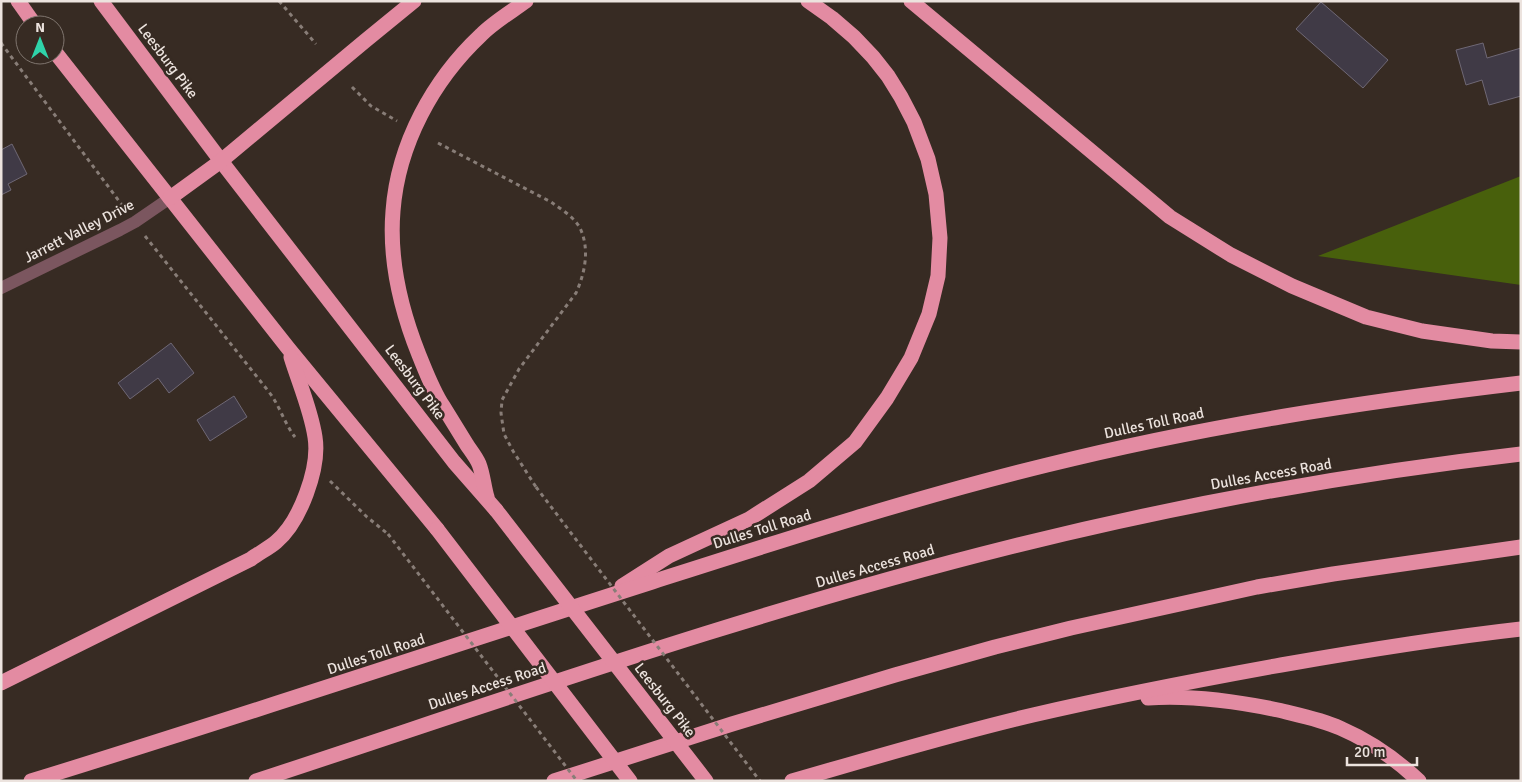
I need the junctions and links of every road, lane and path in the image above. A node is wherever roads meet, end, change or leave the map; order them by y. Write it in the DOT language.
graph roads {
  1 [pos="18,1"];
  2 [pos="101,1"];
  3 [pos="280,1"];
  4 [pos="414,1"];
  5 [pos="526,1"];
  6 [pos="808,1"];
  7 [pos="911,1"];
  8 [pos="28,15"];
  9 [pos="1,43"];
  10 [pos="316,44"];
  11 [pos="65,65"];
  12 [pos="352,87"];
  13 [pos="397,121"];
  14 [pos="438,143"];
  15 [pos="221,161"];
  16 [pos="116,197"];
  17 [pos="170,198"];
  18 [pos="152,244"];
  19 [pos="1,288"];
  20 [pos="1521,342"];
  21 [pos="288,348"];
  22 [pos="1521,383"];
  23 [pos="298,441"];
  24 [pos="1521,454"];
  25 [pos="328,479"];
  26 [pos="487,499"];
  27 [pos="1521,547"];
  28 [pos="605,597"];
  29 [pos="1521,629"];
  30 [pos="1,683"];
  31 [pos="1075,706"];
  32 [pos="31,781"];
  33 [pos="256,781"];
  34 [pos="554,781"];
  35 [pos="577,781"];
  36 [pos="630,781"];
  37 [pos="706,781"];
  38 [pos="760,781"];
  39 [pos="792,781"];
  40 [pos="1419,781"];
  1 -- 8 [label="highway"];
  2 -- 15 [label="highway, Leesburg Pike"];
  3 -- 10 [label="path"];
  4 -- 15 [label="highway"];
  5 -- 26 [label="highway"];
  6 -- 28 [label="highway"];
  7 -- 20 [label="highway"];
  9 -- 16 [label="path"];
  11 -- 17 [label="highway"];
  12 -- 13 [label="path"];
  14 -- 38 [label="path, bridge"];
  15 -- 17 [label="highway"];
  15 -- 26 [label="highway, Leesburg Pike"];
  17 -- 19 [label="street, Jarrett Valley Drive"];
  17 -- 21 [label="highway"];
  18 -- 23 [label="path"];
  21 -- 30 [label="highway"];
  21 -- 36 [label="highway, bridge"];
  22 -- 28 [label="highway, Dulles Toll Road"];
  24 -- 33 [label="highway, Dulles Access Road"];
  25 -- 35 [label="path, bridge"];
  26 -- 37 [label="highway, Leesburg Pike, bridge"];
  27 -- 34 [label="highway"];
  28 -- 32 [label="highway, Dulles Toll Road"];
  29 -- 31 [label="highway"];
  31 -- 39 [label="highway"];
  31 -- 40 [label="highway"];
}
